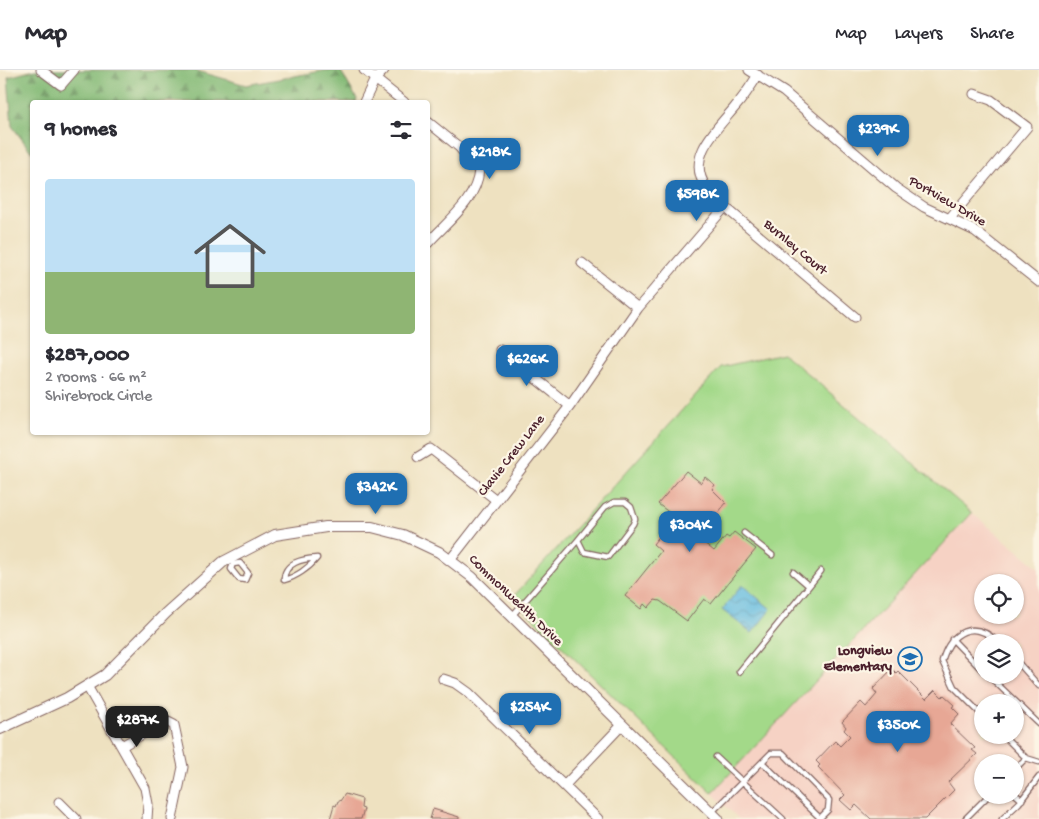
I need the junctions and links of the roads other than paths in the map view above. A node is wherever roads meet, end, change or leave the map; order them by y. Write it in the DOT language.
graph roads {
  1 [pos="41,70"];
  2 [pos="74,70"];
  3 [pos="364,70"];
  4 [pos="384,70"];
  5 [pos="748,70"];
  6 [pos="758,75"];
  7 [pos="375,79"];
  8 [pos="974,94"];
  9 [pos="365,100"];
  10 [pos="401,100"];
  11 [pos="430,124"];
  12 [pos="725,207"];
  13 [pos="950,218"];
  14 [pos="430,241"];
  15 [pos="582,263"];
  16 [pos="1039,282"];
  17 [pos="638,308"];
  18 [pos="855,316"];
  19 [pos="500,350"];
  20 [pos="570,406"];
  21 [pos="418,457"];
  22 [pos="495,499"];
  23 [pos="744,533"];
  24 [pos="578,540"];
  25 [pos="772,555"];
  26 [pos="450,559"];
  27 [pos="793,572"];
  28 [pos="822,572"];
  29 [pos="284,580"];
  30 [pos="809,586"];
  31 [pos="512,616"];
  32 [pos="989,634"];
  33 [pos="952,639"];
  34 [pos="974,662"];
  35 [pos="1024,669"];
  36 [pos="739,672"];
  37 [pos="443,679"];
  38 [pos="997,684"];
  39 [pos="87,686"];
  40 [pos="1039,686"];
  41 [pos="974,707"];
  42 [pos="1039,724"];
  43 [pos="622,725"];
  44 [pos="0,729"];
  45 [pos="1011,744"];
  46 [pos="122,746"];
  47 [pos="716,757"];
  48 [pos="1026,758"];
  49 [pos="762,762"];
  50 [pos="1039,762"];
  51 [pos="1039,778"];
  52 [pos="743,781"];
  53 [pos="565,785"];
  54 [pos="1024,797"];
  55 [pos="60,802"];
  56 [pos="980,804"];
  57 [pos="1018,804"];
  58 [pos="715,816"];
  59 [pos="75,819"];
  60 [pos="147,819"];
  61 [pos="172,819"];
  62 [pos="598,819"];
  63 [pos="783,819"];
  64 [pos="820,819"];
  65 [pos="965,819"];
  66 [pos="1002,819"];
  1 -- 2 [label="street"];
  3 -- 7 [label="street"];
  4 -- 7 [label="street"];
  5 -- 6 [label="street, Portview Drive"];
  6 -- 12 [label="street, Burnley Court"];
  6 -- 13 [label="street, Portview Drive"];
  7 -- 9 [label="street"];
  7 -- 10 [label="street"];
  8 -- 13 [label="street"];
  11 -- 14 [label="street"];
  12 -- 17 [label="street, Clavie Crew Lane"];
  12 -- 18 [label="street, Burnley Court"];
  13 -- 16 [label="street, Portview Drive"];
  15 -- 17 [label="street"];
  17 -- 20 [label="street, Clavie Crew Lane"];
  19 -- 20 [label="street"];
  20 -- 22 [label="street, Clavie Crew Lane"];
  21 -- 22 [label="street"];
  22 -- 26 [label="street, Clavie Crew Lane"];
  23 -- 25 [label="lane"];
  24 -- 24 [label="lane"];
  24 -- 31 [label="lane"];
  26 -- 31 [label="street, Commonwealth Drive"];
  26 -- 39 [label="street, Commonwealth Drive"];
  27 -- 30 [label="lane"];
  28 -- 30 [label="lane"];
  29 -- 29 [label="lane"];
  30 -- 36 [label="lane"];
  31 -- 43 [label="street, Commonwealth Drive"];
  32 -- 33 [label="lane"];
  33 -- 34 [label="lane"];
  33 -- 41 [label="lane"];
  35 -- 40 [label="lane"];
  37 -- 53 [label="street"];
  38 -- 42 [label="lane"];
  39 -- 44 [label="street, Commonwealth Drive"];
  39 -- 46 [label="street"];
  43 -- 53 [label="street"];
  43 -- 58 [label="street, Commonwealth Drive"];
  45 -- 48 [label="lane"];
  46 -- 60 [label="street"];
  46 -- 61 [label="street"];
  47 -- 52 [label="lane"];
  48 -- 50 [label="lane"];
  49 -- 52 [label="lane"];
  49 -- 64 [label="lane"];
  49 -- 64 [label="lane"];
  51 -- 54 [label="lane"];
  52 -- 58 [label="lane"];
  52 -- 63 [label="lane"];
  53 -- 62 [label="street"];
  55 -- 59 [label="street"];
  56 -- 65 [label="lane"];
  57 -- 66 [label="lane"];
}
